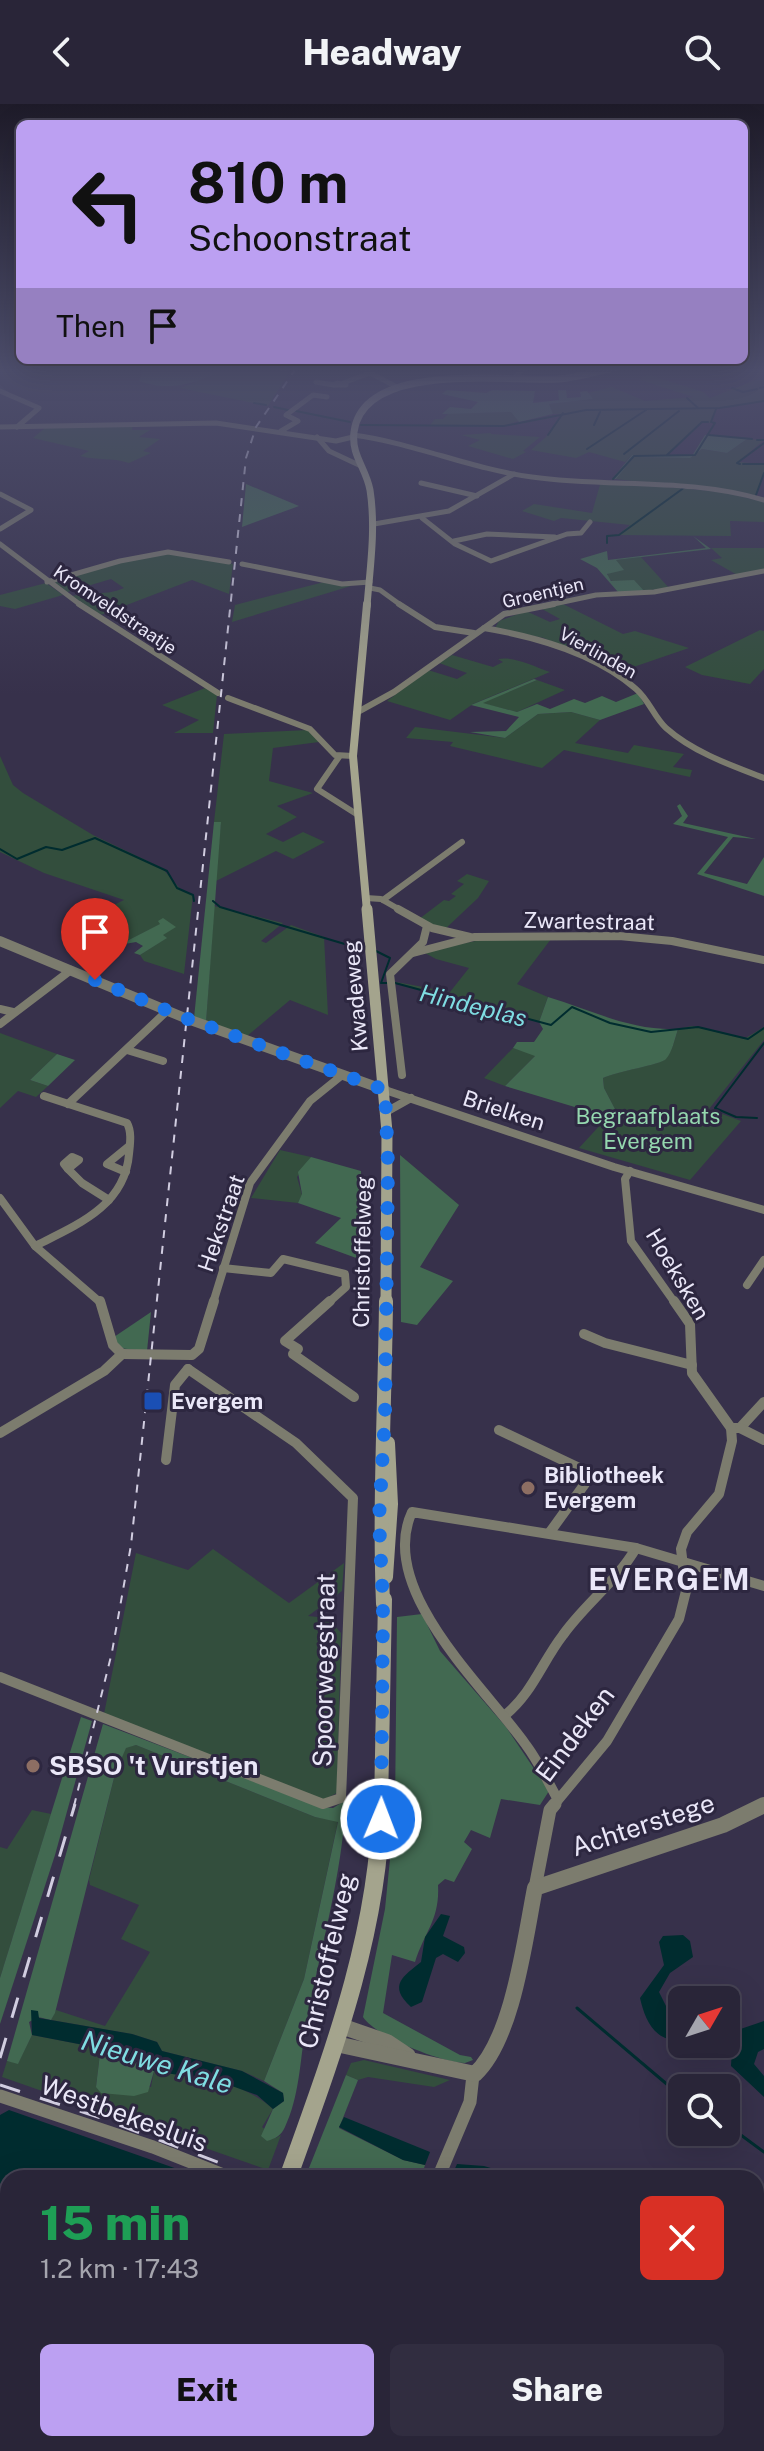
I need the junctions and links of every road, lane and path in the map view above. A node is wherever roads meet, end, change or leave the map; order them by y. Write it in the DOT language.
graph roads {
  1 [pos="365,477"];
  2 [pos="510,477"];
  3 [pos="547,477"];
  4 [pos="421,483"];
  5 [pos="0,494"];
  6 [pos="477,496"];
  7 [pos="764,500"];
  8 [pos="422,518"];
  9 [pos="590,522"];
  10 [pos="374,524"];
  11 [pos="0,529"];
  12 [pos="559,537"];
  13 [pos="454,541"];
  14 [pos="0,544"];
  15 [pos="229,562"];
  16 [pos="242,564"];
  17 [pos="764,571"];
  18 [pos="47,582"];
  19 [pos="370,585"];
  20 [pos="481,630"];
  21 [pos="447,634"];
  22 [pos="468,640"];
  23 [pos="218,693"];
  24 [pos="228,698"];
  25 [pos="356,713"];
  26 [pos="353,756"];
  27 [pos="339,757"];
  28 [pos="764,778"];
  29 [pos="358,815"];
  30 [pos="462,842"];
  31 [pos="366,898"];
  32 [pos="383,900"];
  33 [pos="427,926"];
  34 [pos="474,937"];
  35 [pos="0,941"];
  36 [pos="413,953"];
  37 [pos="764,960"];
  38 [pos="71,970"];
  39 [pos="0,1009"];
  40 [pos="167,1011"];
  41 [pos="13,1012"];
  42 [pos="0,1024"];
  43 [pos="397,1031"];
  44 [pos="379,1032"];
  45 [pos="127,1050"];
  46 [pos="163,1061"];
  47 [pos="402,1075"];
  48 [pos="341,1076"];
  49 [pos="385,1090"];
  50 [pos="44,1096"];
  51 [pos="411,1098"];
  52 [pos="68,1104"];
  53 [pos="386,1112"];
  54 [pos="129,1146"];
  55 [pos="68,1169"];
  56 [pos="630,1171"];
  57 [pos="126,1172"];
  58 [pos="0,1198"];
  59 [pos="109,1200"];
  60 [pos="764,1210"];
  61 [pos="35,1246"];
  62 [pos="764,1260"];
  63 [pos="223,1268"];
  64 [pos="747,1285"];
  65 [pos="584,1334"];
  66 [pos="122,1354"];
  67 [pos="188,1355"];
  68 [pos="692,1365"];
  69 [pos="188,1369"];
  70 [pos="354,1397"];
  71 [pos="764,1402"];
  72 [pos="736,1428"];
  73 [pos="499,1430"];
  74 [pos="0,1433"];
  75 [pos="764,1440"];
  76 [pos="166,1460"];
  77 [pos="550,1532"];
  78 [pos="636,1548"];
  79 [pos="684,1563"];
  80 [pos="764,1586"];
  81 [pos="0,1677"];
  82 [pos="504,1716"];
  83 [pos="557,1798"];
  84 [pos="764,1805"];
  85 [pos="535,1888"];
  86 [pos="339,2035"];
  87 [pos="473,2075"];
  88 [pos="0,2096"];
  89 [pos="442,2169"];
  90 [pos="211,2170"];
  91 [pos="291,2170"];
  1 -- 10 [label="main road, Kwadeweg"];
  2 -- 6 [label="street"];
  3 -- 7 [label="street"];
  4 -- 6 [label="street"];
  5 -- 11 [label="street"];
  6 -- 8 [label="street"];
  8 -- 10 [label="street"];
  8 -- 13 [label="street"];
  9 -- 12 [label="street"];
  10 -- 19 [label="main road, Kwadeweg"];
  12 -- 13 [label="street"];
  12 -- 13 [label="street"];
  14 -- 18 [label="street, Kromveldstraatje"];
  15 -- 18 [label="street"];
  16 -- 19 [label="street"];
  17 -- 20 [label="street, Groentjen"];
  18 -- 23 [label="street, Kromveldstraatje"];
  19 -- 21 [label="street"];
  19 -- 25 [label="main road, Kwadeweg"];
  20 -- 21 [label="street"];
  20 -- 22 [label="street, Groentjen"];
  20 -- 28 [label="street, Vierlinden"];
  21 -- 22 [label="street"];
  22 -- 25 [label="street, Groentjen"];
  24 -- 27 [label="street"];
  25 -- 26 [label="main road, Kwadeweg"];
  26 -- 27 [label="street"];
  26 -- 29 [label="main road, Kwadeweg"];
  27 -- 29 [label="street"];
  29 -- 31 [label="main road, Kwadeweg"];
  30 -- 32 [label="street"];
  31 -- 32 [label="street"];
  31 -- 44 [label="main road, Kwadeweg"];
  32 -- 33 [label="street"];
  33 -- 34 [label="street"];
  33 -- 36 [label="street, Kwadeweg"];
  34 -- 36 [label="street, Zwartestraat"];
  34 -- 37 [label="street, Zwartestraat"];
  35 -- 38 [label="street"];
  36 -- 43 [label="street, Kwadeweg"];
  38 -- 40 [label="street"];
  38 -- 41 [label="street"];
  39 -- 41 [label="street"];
  40 -- 45 [label="street"];
  40 -- 48 [label="street"];
  41 -- 42 [label="street"];
  43 -- 44 [label="street"];
  43 -- 47 [label="street, Kwadeweg"];
  44 -- 49 [label="main road, Kwadeweg"];
  45 -- 46 [label="street"];
  45 -- 52 [label="street"];
  48 -- 49 [label="street"];
  48 -- 63 [label="street, Hekstraat"];
  49 -- 51 [label="street, Brielken"];
  49 -- 53 [label="main road, Christoffelweg"];
  50 -- 52 [label="street"];
  51 -- 53 [label="street"];
  51 -- 56 [label="street, Brielken"];
  52 -- 54 [label="street"];
  53 -- 86 [label="main road, Christoffelweg"];
  54 -- 57 [label="street"];
  54 -- 57 [label="street"];
  55 -- 59 [label="street"];
  56 -- 60 [label="street, Brielken"];
  56 -- 68 [label="street, Hoeksken"];
  57 -- 59 [label="street"];
  58 -- 61 [label="street"];
  59 -- 61 [label="street"];
  61 -- 66 [label="street"];
  62 -- 64 [label="street"];
  63 -- 67 [label="street, Hekstraat"];
  63 -- 70 [label="street"];
  65 -- 68 [label="street"];
  66 -- 67 [label="street"];
  66 -- 74 [label="street"];
  67 -- 69 [label="street"];
  68 -- 72 [label="street, Hoeksken"];
  69 -- 76 [label="street"];
  69 -- 81 [label="street, Spoorwegstraat"];
  71 -- 72 [label="street"];
  72 -- 75 [label="street"];
  72 -- 79 [label="street"];
  73 -- 77 [label="street"];
  77 -- 78 [label="street"];
  77 -- 82 [label="street"];
  78 -- 79 [label="street"];
  78 -- 82 [label="street"];
  79 -- 80 [label="street"];
  79 -- 83 [label="street, Eindeken"];
  82 -- 83 [label="street"];
  83 -- 85 [label="street, Eindeken"];
  84 -- 85 [label="street, Achterstege"];
  85 -- 87 [label="street, Eindeken"];
  86 -- 87 [label="street"];
  86 -- 91 [label="main road, Christoffelweg"];
  87 -- 89 [label="street"];
  88 -- 90 [label="street, Westbekesluis"];
}
